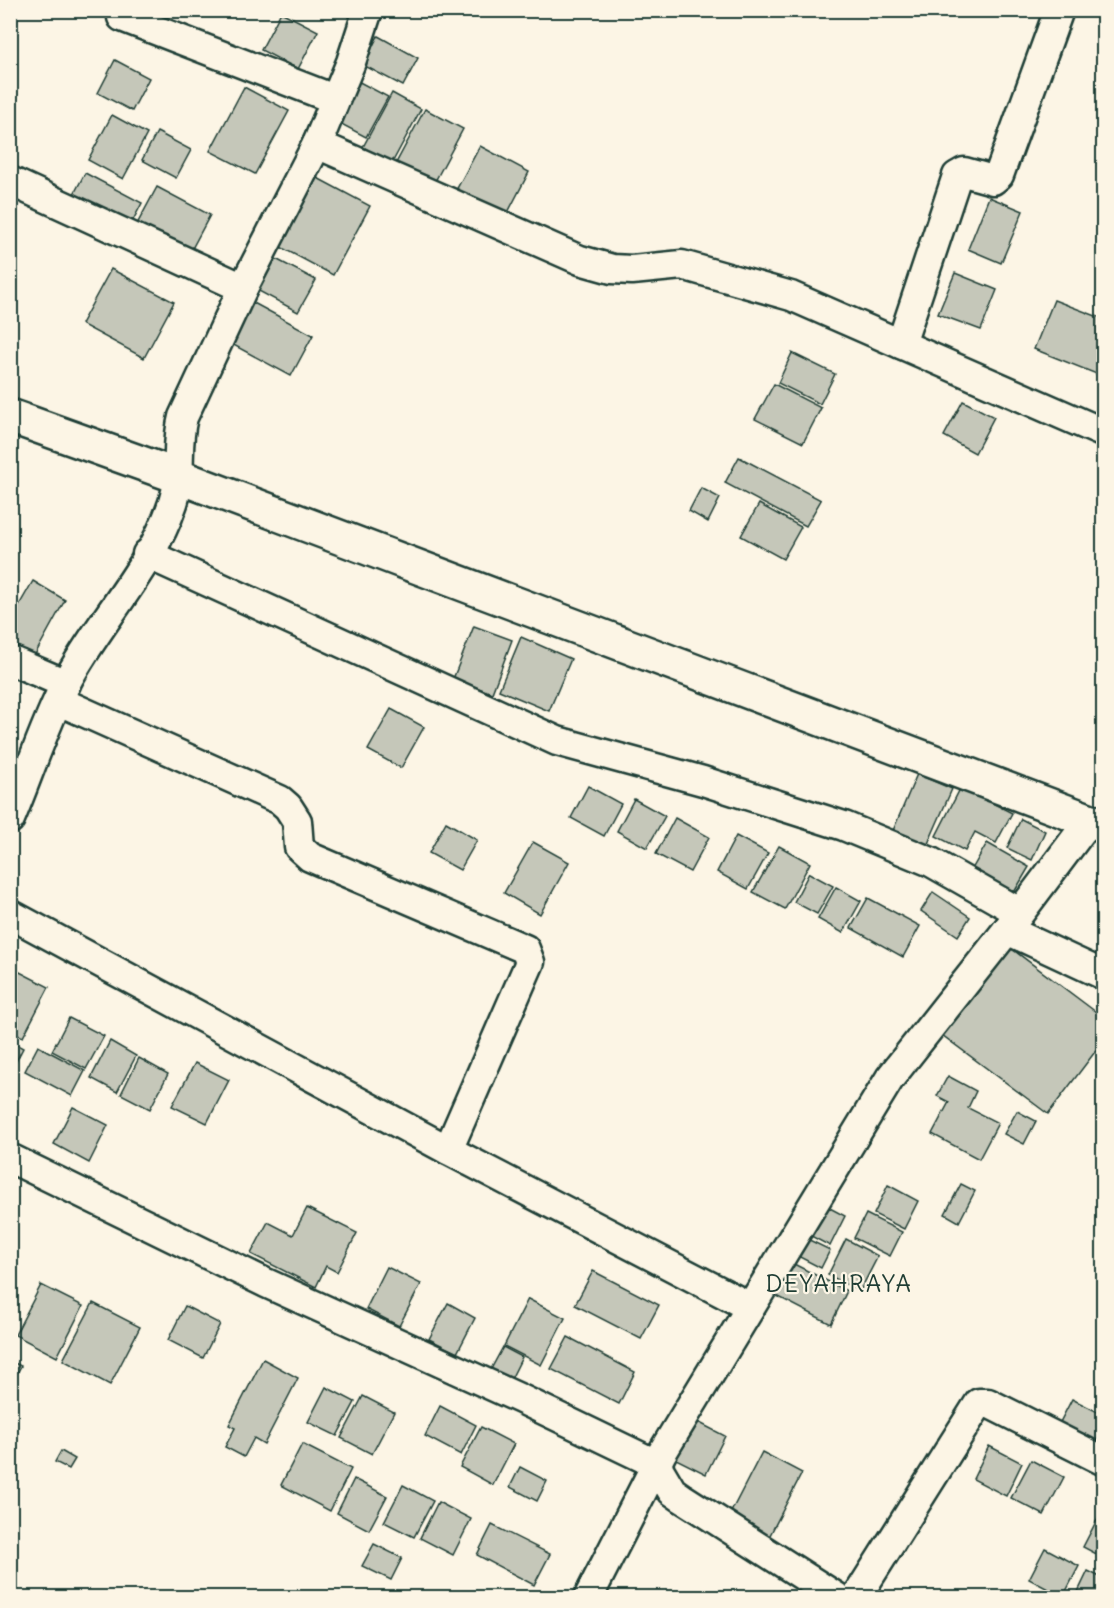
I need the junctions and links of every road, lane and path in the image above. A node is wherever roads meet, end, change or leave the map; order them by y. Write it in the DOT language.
graph roads {
  1 [pos="368,10"];
  2 [pos="1059,10"];
  3 [pos="122,17"];
  4 [pos="333,99"];
  5 [pos="317,144"];
  6 [pos="10,181"];
  7 [pos="243,288"];
  8 [pos="901,345"];
  9 [pos="10,416"];
  10 [pos="1104,433"];
  11 [pos="180,477"];
  12 [pos="147,554"];
  13 [pos="10,660"];
  14 [pos="63,692"];
  15 [pos="10,819"];
  16 [pos="1096,823"];
  17 [pos="10,914"];
  18 [pos="1013,921"];
  19 [pos="1104,975"];
  20 [pos="448,1150"];
  21 [pos="10,1158"];
  22 [pos="750,1307"];
  23 [pos="1104,1461"];
  24 [pos="656,1464"];
  25 [pos="588,1598"];
  26 [pos="838,1598"];
  27 [pos="856,1598"];
  1 -- 4 [label="street"];
  2 -- 8 [label="street"];
  3 -- 4 [label="street"];
  4 -- 5 [label="street"];
  5 -- 7 [label="street"];
  5 -- 8 [label="street"];
  6 -- 7 [label="street"];
  7 -- 11 [label="street"];
  8 -- 10 [label="street"];
  9 -- 11 [label="street"];
  11 -- 12 [label="street"];
  11 -- 16 [label="street"];
  12 -- 14 [label="street"];
  12 -- 18 [label="street"];
  13 -- 14 [label="street"];
  14 -- 15 [label="street"];
  14 -- 20 [label="street"];
  16 -- 18 [label="street"];
  17 -- 20 [label="street"];
  18 -- 19 [label="street"];
  18 -- 22 [label="street"];
  20 -- 22 [label="street"];
  21 -- 24 [label="street"];
  22 -- 24 [label="street"];
  23 -- 27 [label="street"];
  24 -- 25 [label="street"];
  24 -- 26 [label="street"];
}
